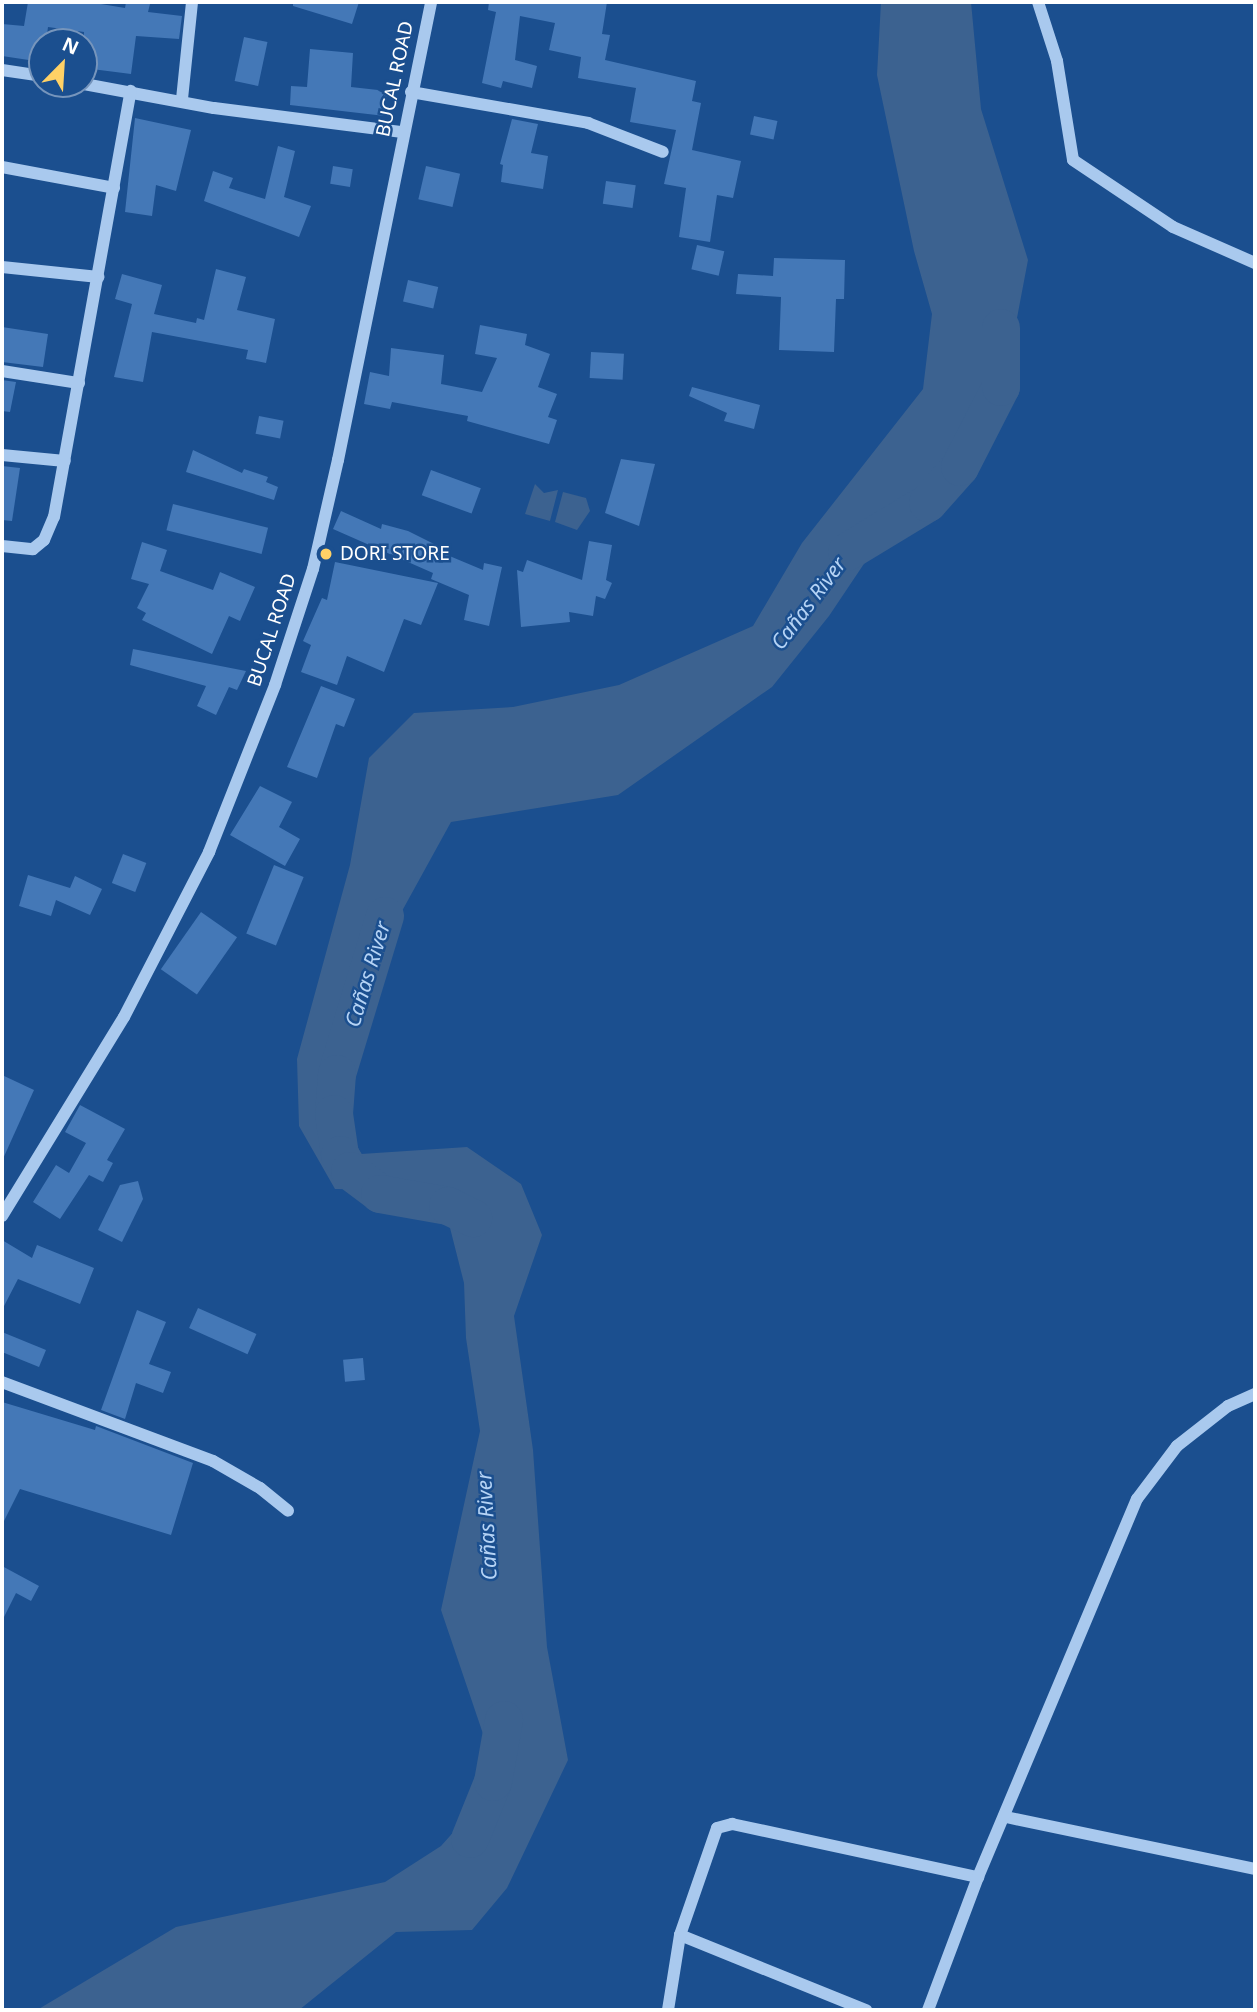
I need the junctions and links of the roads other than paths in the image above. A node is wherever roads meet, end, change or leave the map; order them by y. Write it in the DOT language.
graph roads {
  1 [pos="192,2"];
  2 [pos="431,2"];
  3 [pos="1038,2"];
  4 [pos="2,69"];
  5 [pos="28,74"];
  6 [pos="98,86"];
  7 [pos="131,92"];
  8 [pos="411,92"];
  9 [pos="182,99"];
  10 [pos="402,132"];
  11 [pos="663,152"];
  12 [pos="2,167"];
  13 [pos="114,188"];
  14 [pos="1255,263"];
  15 [pos="2,267"];
  16 [pos="98,277"];
  17 [pos="2,371"];
  18 [pos="79,383"];
  19 [pos="2,454"];
  20 [pos="65,461"];
  21 [pos="2,546"];
  22 [pos="2,1216"];
  23 [pos="2,1382"];
  24 [pos="1255,1394"];
  25 [pos="288,1511"];
  26 [pos="1006,1816"];
  27 [pos="1255,1869"];
  28 [pos="978,1877"];
  29 [pos="680,1936"];
  30 [pos="668,2010"];
  31 [pos="866,2010"];
  32 [pos="928,2010"];
  1 -- 9 [label="street"];
  2 -- 8 [label="street, BUCAL ROAD"];
  3 -- 14 [label="street"];
  4 -- 5 [label="street"];
  6 -- 7 [label="street"];
  7 -- 9 [label="street"];
  7 -- 13 [label="street"];
  8 -- 10 [label="street, BUCAL ROAD"];
  8 -- 11 [label="street"];
  9 -- 10 [label="street"];
  10 -- 22 [label="street, BUCAL ROAD"];
  12 -- 13 [label="street"];
  13 -- 16 [label="street"];
  15 -- 16 [label="street"];
  16 -- 18 [label="street"];
  17 -- 18 [label="street"];
  18 -- 20 [label="street"];
  19 -- 20 [label="street"];
  20 -- 21 [label="street"];
  23 -- 25 [label="street"];
  24 -- 26 [label="street"];
  26 -- 27 [label="street"];
  26 -- 28 [label="street"];
  28 -- 29 [label="street"];
  28 -- 32 [label="street"];
  29 -- 30 [label="street"];
  29 -- 31 [label="street"];
}
